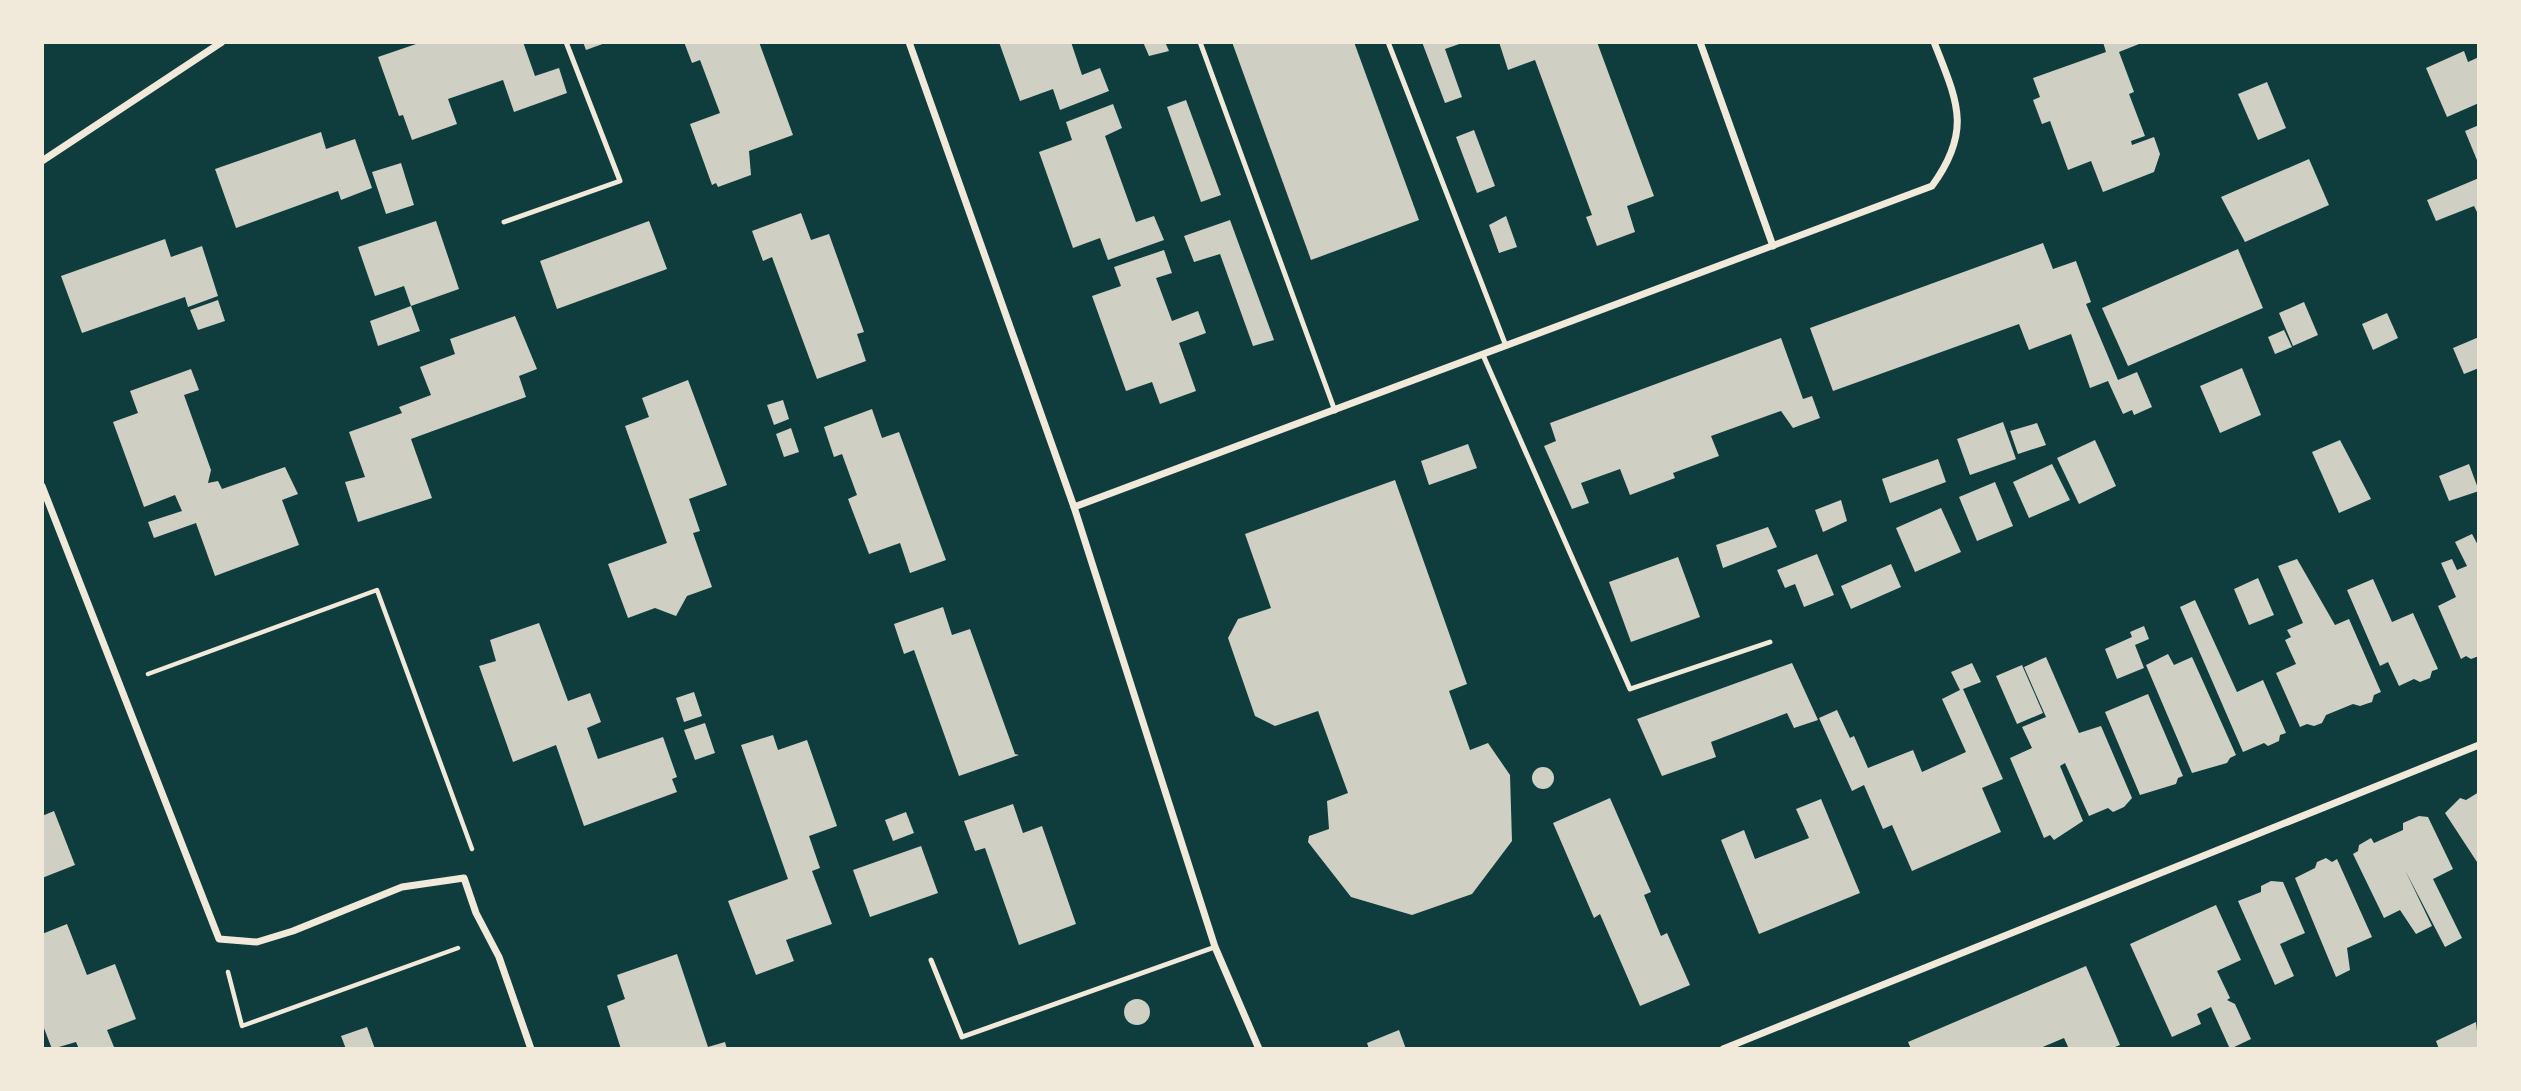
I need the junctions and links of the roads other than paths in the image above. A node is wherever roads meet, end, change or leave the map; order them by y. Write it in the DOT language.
graph roads {
  1 [pos="222,42"];
  2 [pos="566,42"];
  3 [pos="909,42"];
  4 [pos="1200,42"];
  5 [pos="1388,42"];
  6 [pos="1700,42"];
  7 [pos="1934,42"];
  8 [pos="42,162"];
  9 [pos="504,222"];
  10 [pos="1773,246"];
  11 [pos="1506,346"];
  12 [pos="1483,355"];
  13 [pos="1335,411"];
  14 [pos="42,486"];
  15 [pos="1074,508"];
  16 [pos="1770,642"];
  17 [pos="2479,745"];
  18 [pos="1214,947"];
  19 [pos="931,960"];
  20 [pos="531,1049"];
  21 [pos="1259,1049"];
  22 [pos="1723,1049"];
  1 -- 8 [label="street"];
  2 -- 9 [label="lane"];
  3 -- 15 [label="street"];
  4 -- 13 [label="lane"];
  5 -- 11 [label="lane"];
  6 -- 10 [label="street"];
  7 -- 10 [label="street"];
  10 -- 11 [label="street"];
  11 -- 12 [label="street"];
  12 -- 13 [label="street"];
  12 -- 16 [label="lane"];
  13 -- 15 [label="street"];
  14 -- 20 [label="street"];
  15 -- 18 [label="street"];
  17 -- 22 [label="street"];
  18 -- 19 [label="lane"];
  18 -- 21 [label="street"];
}
